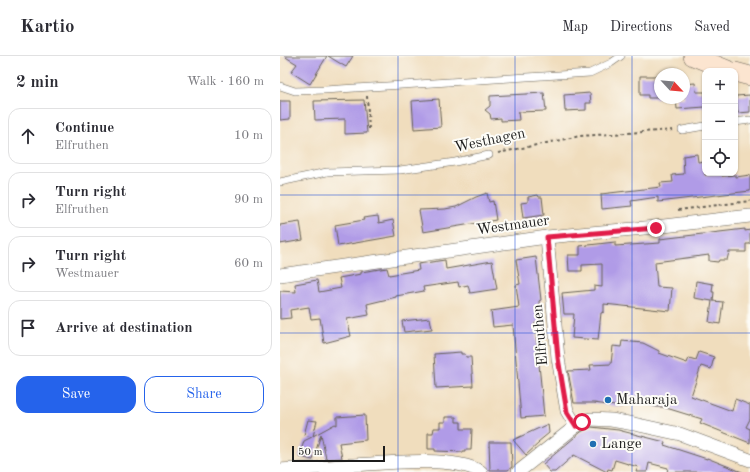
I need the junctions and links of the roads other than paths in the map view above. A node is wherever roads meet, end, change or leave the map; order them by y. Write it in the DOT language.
graph roads {
  1 [pos="621,56"];
  2 [pos="693,56"];
  3 [pos="723,68"];
  4 [pos="738,73"];
  5 [pos="750,76"];
  6 [pos="280,86"];
  7 [pos="750,120"];
  8 [pos="738,122"];
  9 [pos="702,127"];
  10 [pos="682,130"];
  11 [pos="489,155"];
  12 [pos="280,182"];
  13 [pos="750,216"];
  14 [pos="547,237"];
  15 [pos="280,275"];
  16 [pos="576,426"];
  17 [pos="750,460"];
  18 [pos="280,470"];
  19 [pos="481,472"];
  20 [pos="518,472"];
  1 -- 6 [label="lane"];
  2 -- 3 [label="main road"];
  4 -- 5 [label="main road"];
  7 -- 8 [label="lane"];
  9 -- 10 [label="lane"];
  11 -- 12 [label="lane, Westhagen"];
  13 -- 14 [label="street, Westmauer"];
  14 -- 15 [label="street, Westmauer"];
  14 -- 16 [label="street, Elfruthen"];
  16 -- 17 [label="street"];
  16 -- 20 [label="street"];
  18 -- 19 [label="street"];
}
